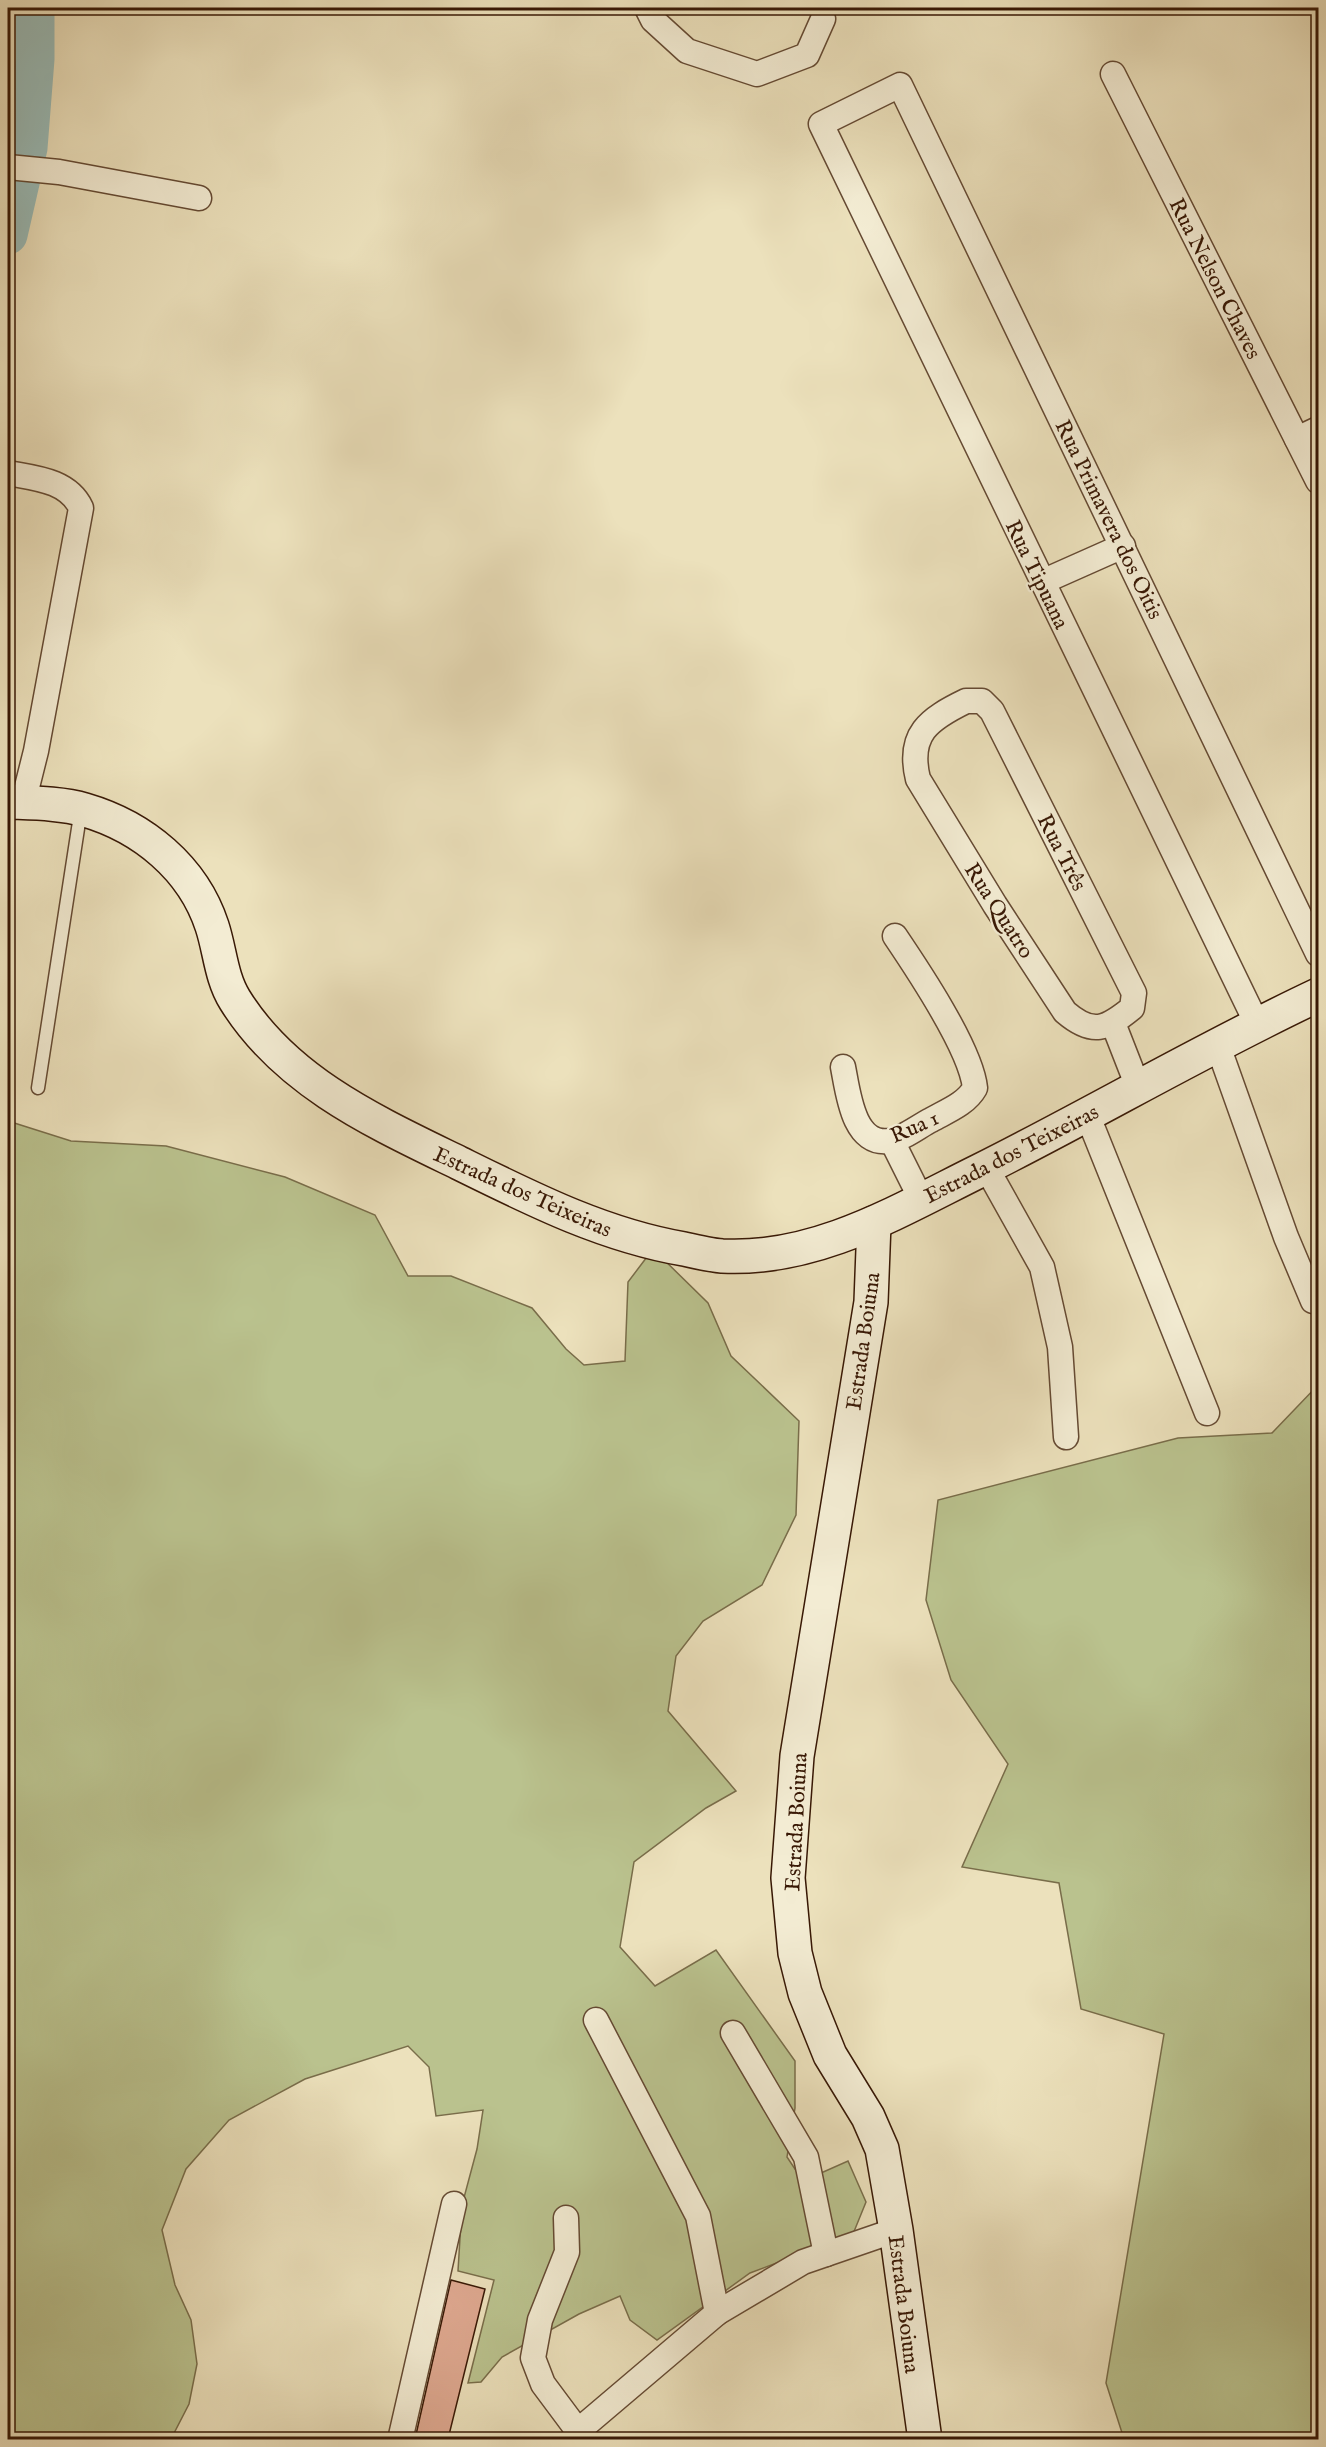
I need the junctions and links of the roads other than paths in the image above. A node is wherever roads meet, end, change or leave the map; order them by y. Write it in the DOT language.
graph roads {
  1 [pos="647,8"];
  2 [pos="823,19"];
  3 [pos="1113,74"];
  4 [pos="821,124"];
  5 [pos="12,167"];
  6 [pos="199,198"];
  7 [pos="1318,429"];
  8 [pos="1297,439"];
  9 [pos="8,473"];
  10 [pos="1318,481"];
  11 [pos="1123,546"];
  12 [pos="1042,582"];
  13 [pos="918,779"];
  14 [pos="15,802"];
  15 [pos="81,808"];
  16 [pos="895,936"];
  17 [pos="1318,954"];
  18 [pos="1318,995"];
  19 [pos="1257,1024"];
  20 [pos="1103,1026"];
  21 [pos="1218,1046"];
  22 [pos="843,1067"];
  23 [pos="1138,1087"];
  24 [pos="38,1088"];
  25 [pos="1087,1114"];
  26 [pos="892,1141"];
  27 [pos="986,1167"];
  28 [pos="921,1199"];
  29 [pos="874,1223"];
  30 [pos="1313,1301"];
  31 [pos="1208,1413"];
  32 [pos="1066,1437"];
  33 [pos="596,2020"];
  34 [pos="733,2033"];
  35 [pos="454,2204"];
  36 [pos="566,2218"];
  37 [pos="896,2230"];
  38 [pos="826,2254"];
  39 [pos="717,2313"];
  40 [pos="575,2435"];
  41 [pos="400,2439"];
  42 [pos="925,2439"];
  1 -- 2 [label="street"];
  3 -- 8 [label="street, Rua Nelson Chaves"];
  4 -- 11 [label="street, Rua Primavera dos Oitis"];
  4 -- 12 [label="street, Rua Tipuana"];
  5 -- 6 [label="street"];
  7 -- 8 [label="street"];
  8 -- 10 [label="street, Rua Nelson Chaves"];
  9 -- 14 [label="street"];
  11 -- 12 [label="street"];
  11 -- 17 [label="street, Rua Primavera dos Oitis"];
  12 -- 19 [label="street, Rua Tipuana"];
  13 -- 20 [label="street, Rua Quatro"];
  13 -- 20 [label="street, Rua Três"];
  14 -- 15 [label="street, Estrada dos Teixeiras"];
  15 -- 24 [label="lane"];
  15 -- 29 [label="street, Estrada dos Teixeiras"];
  16 -- 26 [label="street, Rua 1"];
  18 -- 19 [label="street, Estrada dos Teixeiras"];
  19 -- 21 [label="street, Estrada dos Teixeiras"];
  20 -- 23 [label="street"];
  21 -- 23 [label="street, Estrada dos Teixeiras"];
  21 -- 30 [label="street"];
  22 -- 26 [label="street, Rua 1"];
  23 -- 25 [label="street, Estrada dos Teixeiras"];
  25 -- 27 [label="street, Estrada dos Teixeiras"];
  25 -- 31 [label="street"];
  26 -- 28 [label="street"];
  27 -- 28 [label="street, Estrada dos Teixeiras"];
  27 -- 32 [label="street"];
  28 -- 29 [label="street, Estrada dos Teixeiras"];
  29 -- 37 [label="street, Estrada Boiuna"];
  33 -- 39 [label="street"];
  34 -- 38 [label="street"];
  35 -- 41 [label="street"];
  36 -- 40 [label="street"];
  37 -- 38 [label="street"];
  37 -- 42 [label="street, Estrada Boiuna"];
  38 -- 39 [label="street"];
  39 -- 40 [label="street"];
}
